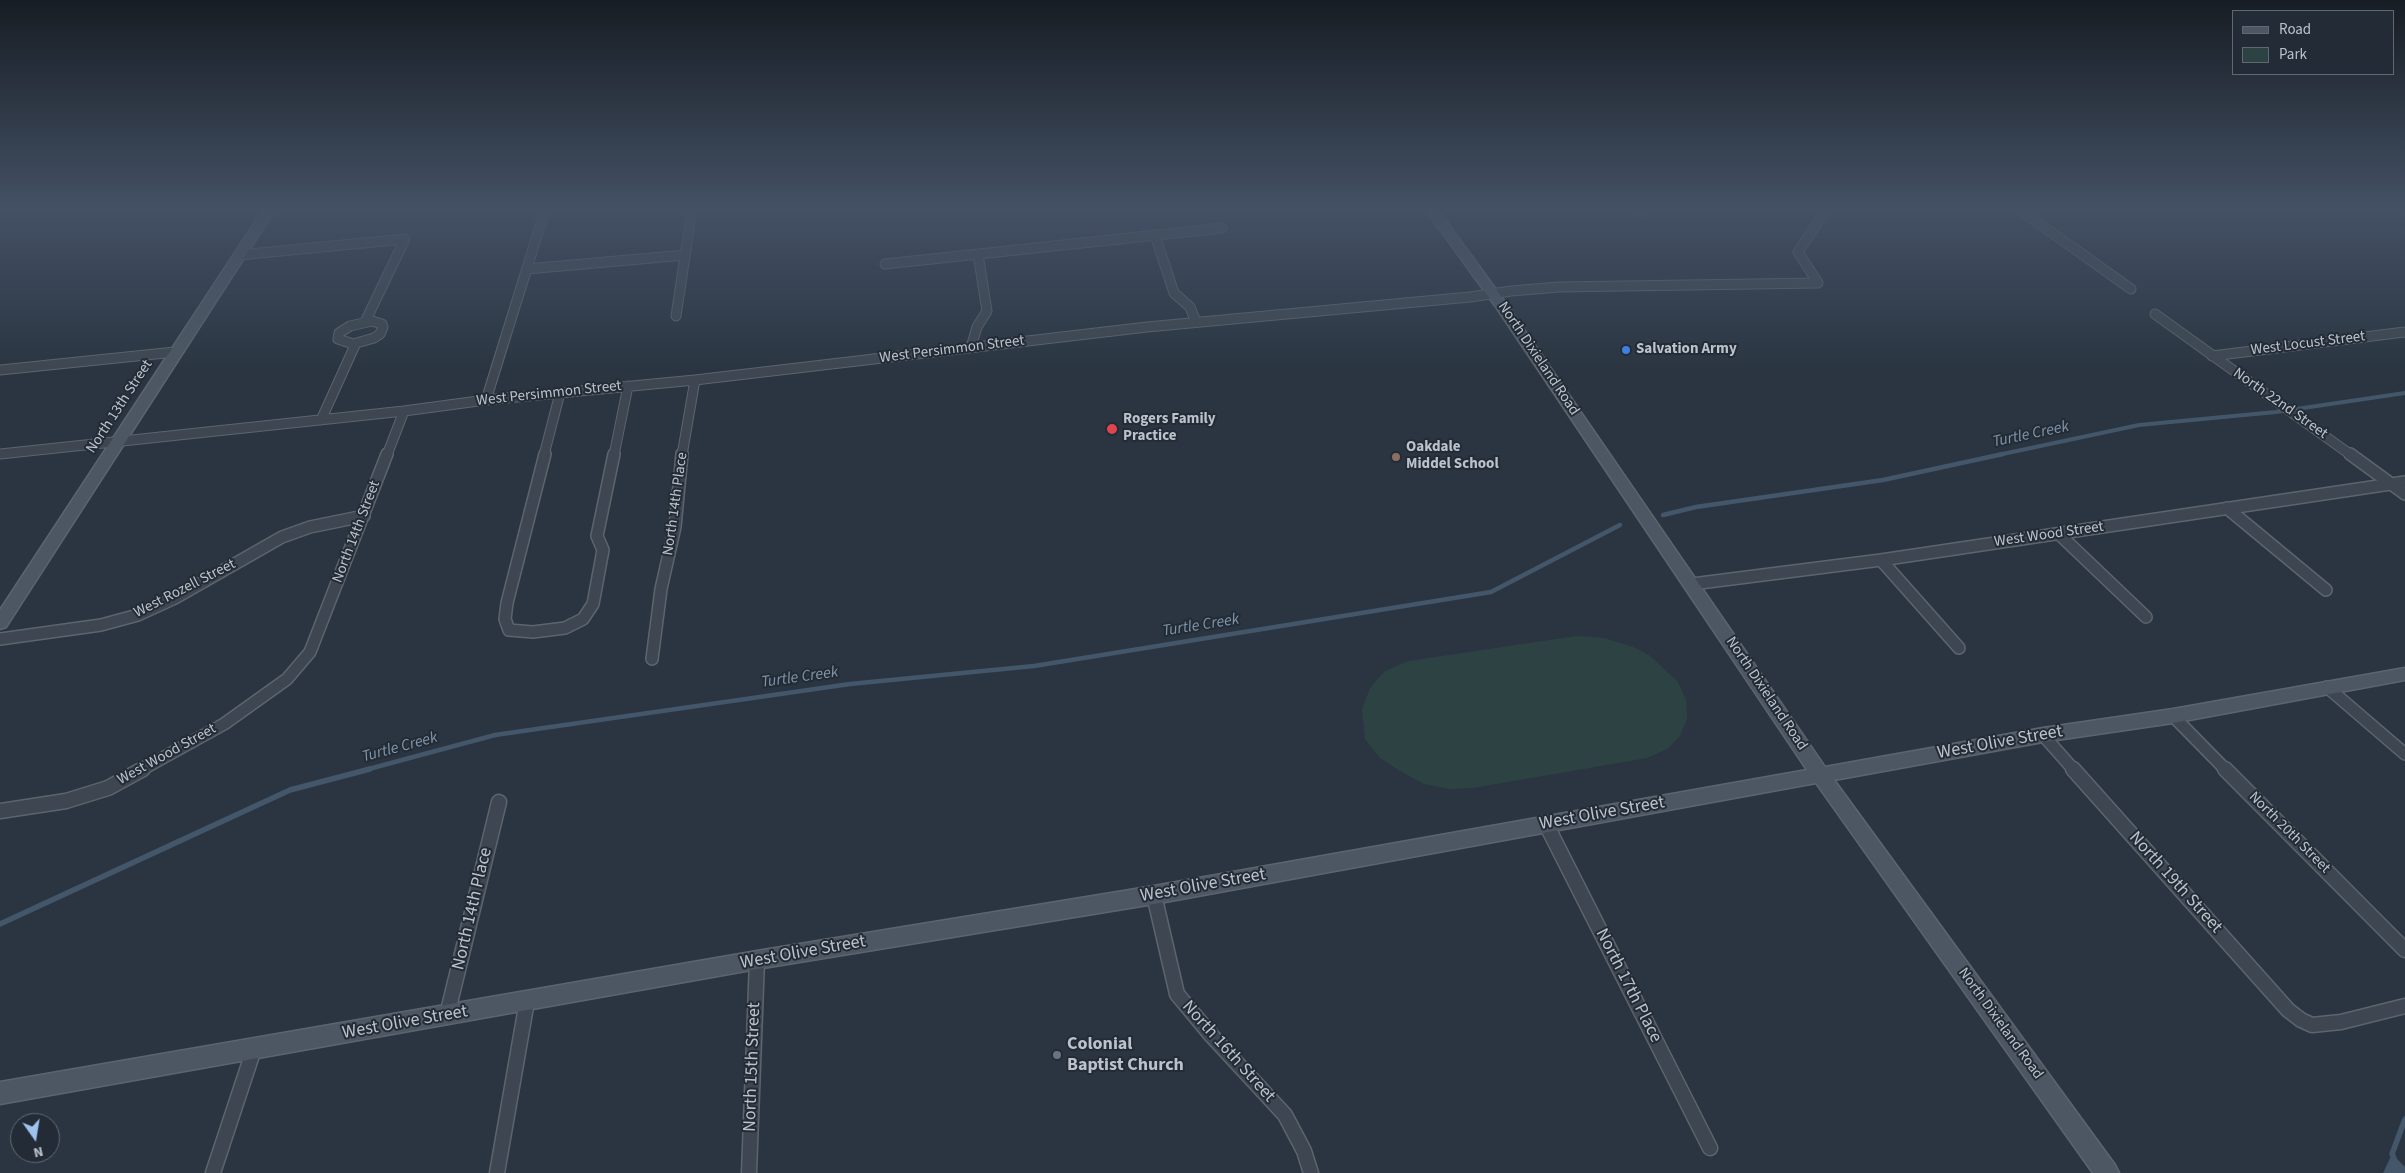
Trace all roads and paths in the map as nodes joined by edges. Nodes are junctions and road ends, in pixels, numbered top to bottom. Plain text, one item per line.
1 (233, 265) edge
2 (393, 265) edge
3 (529, 265) edge
4 (582, 265) edge
5 (684, 265) edge
6 (980, 265) edge
7 (1165, 265) edge
8 (1472, 265) edge
9 (1806, 265) edge
10 (2097, 265) edge
11 (527, 270) junction
12 (2131, 289) dead end
13 (1493, 294) junction
14 (2155, 314) dead end
15 (676, 316) dead end
16 (365, 322) junction
17 (1196, 322) junction
18 (2405, 332) edge
19 (356, 343) junction
20 (971, 347) junction
21 (175, 352) junction
22 (2212, 356) junction
23 (0, 370) edge
24 (695, 380) junction
25 (628, 386) junction
26 (560, 393) junction
27 (486, 400) junction
28 (404, 411) junction
29 (321, 420) junction
30 (116, 442) junction
31 (0, 454) edge
32 (2405, 482) edge
33 (2392, 485) junction
34 (2405, 494) edge
35 (2227, 508) junction
36 (364, 516) junction
37 (2059, 534) junction
38 (1882, 560) junction
39 (1692, 584) junction
40 (2326, 590) dead end
41 (2146, 617) dead end
42 (0, 623) edge
43 (0, 639) edge
44 (1959, 648) dead end
45 (310, 652) joint
46 (652, 659) dead end
47 (2405, 674) edge
48 (2327, 686) junction
49 (2173, 716) junction
50 (2043, 735) junction
51 (2405, 754) edge
52 (1820, 775) junction
53 (499, 802) dead end
54 (0, 812) edge
55 (1546, 824) junction
56 (1154, 895) junction
57 (2405, 950) edge
58 (757, 960) junction
59 (527, 1001) junction
60 (2405, 1006) edge
61 (447, 1015) junction
62 (254, 1048) junction
63 (0, 1093) edge
64 (1710, 1148) dead end
65 (213, 1173) edge
66 (497, 1173) edge
67 (749, 1173) edge
68 (1311, 1173) edge
69 (2107, 1173) edge

1 - 21 main road, North 13th Street
2 - 16 street
3 - 11 street
4 - 11 street
5 - 15 street
6 - 20 street
7 - 17 street
8 - 13 main road, North Dixieland Road
9 - 13 street, West Persimmon Street
10 - 12 street
11 - 27 street
13 - 17 street, West Persimmon Street
13 - 39 main road, North Dixieland Road
14 - 22 street, North 22nd Street
16 - 19 street
16 - 19 street
17 - 20 street, West Persimmon Street
18 - 22 street, West Locust Street
19 - 29 street
20 - 24 street, West Persimmon Street
21 - 23 street
21 - 30 main road, North 13th Street
22 - 33 street, North 22nd Street
24 - 25 street, West Persimmon Street
24 - 46 street, North 14th Place
25 - 26 street, West Persimmon Street
25 - 26 street
26 - 27 street, West Persimmon Street
27 - 28 street, West Persimmon Street
28 - 29 street, West Persimmon Street
28 - 36 street, North 14th Street
29 - 30 street, West Persimmon Street
30 - 31 street, West Persimmon Street
30 - 42 main road, North 13th Street
32 - 33 street, West Wood Street
33 - 34 street, North 22nd Street
33 - 35 street, West Wood Street
35 - 37 street, West Wood Street
35 - 40 street
36 - 43 street, West Rozell Street
36 - 45 street, North 14th Street
37 - 38 street, West Wood Street
37 - 41 street
38 - 39 street, West Wood Street
38 - 44 street
39 - 52 main road, North Dixieland Road
45 - 54 street, West Wood Street
47 - 48 main road, West Olive Street
48 - 49 main road, West Olive Street
48 - 51 street
49 - 50 main road, West Olive Street
49 - 57 street, North 20th Street
50 - 52 main road, West Olive Street
50 - 60 street, North 19th Street
52 - 55 main road, West Olive Street
52 - 69 main road, North Dixieland Road
53 - 61 street, North 14th Place
55 - 56 main road, West Olive Street
55 - 64 street, North 17th Place
56 - 58 main road, West Olive Street
56 - 68 street, North 16th Street
58 - 59 main road, West Olive Street
58 - 67 street, North 15th Street
59 - 61 main road, West Olive Street
59 - 66 street
61 - 62 main road, West Olive Street
62 - 63 main road, West Olive Street
62 - 65 street

